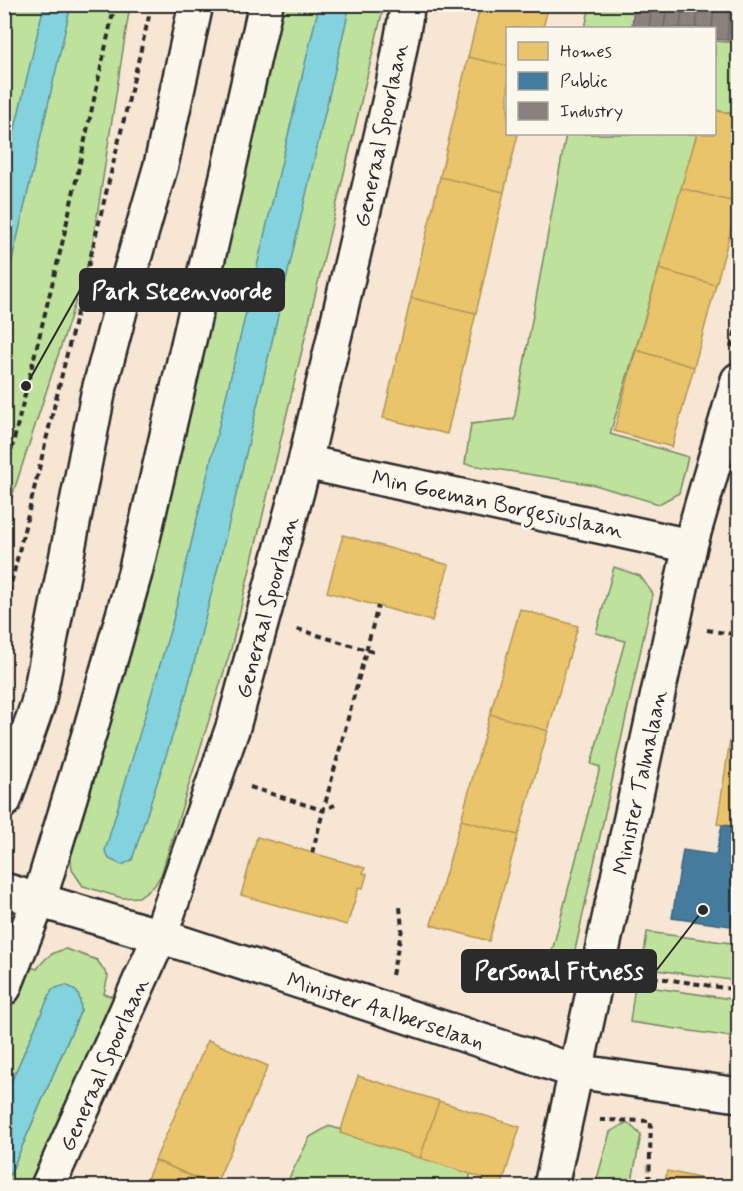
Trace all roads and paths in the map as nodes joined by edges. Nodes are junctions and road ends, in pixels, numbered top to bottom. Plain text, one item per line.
1 (9, 4) edge
2 (115, 4) edge
3 (152, 4) edge
4 (196, 4) edge
5 (266, 4) edge
6 (408, 4) edge
7 (4, 14) edge
8 (738, 322) edge
9 (733, 368) edge
10 (305, 462) junction
11 (4, 480) edge
12 (690, 546) junction
13 (378, 606) dead end
14 (4, 613) edge
15 (293, 628) dead end
16 (365, 650) junction
17 (376, 653) dead end
18 (248, 786) dead end
19 (4, 801) edge
20 (335, 805) dead end
21 (322, 810) junction
22 (312, 853) dead end
23 (4, 890) edge
24 (39, 900) junction
25 (400, 907) dead end
26 (160, 936) junction
27 (598, 969) junction
28 (391, 978) dead end
29 (4, 988) edge
30 (738, 990) edge
31 (575, 1071) junction
32 (738, 1095) edge
33 (600, 1120) dead end
34 (48, 1186) edge
35 (551, 1186) edge
36 (650, 1186) edge

1 - 7 path
2 - 11 path
3 - 14 path
4 - 19 street
5 - 24 street
6 - 10 street, Generaal Spoorlaan
8 - 9 path
9 - 12 street, Minister Talmalaan
10 - 12 street, Min Goeman Borgesiuslaan
10 - 26 street, Generaal Spoorlaan
12 - 27 street, Minister Talmalaan
13 - 16 path
15 - 16 path
16 - 17 path
16 - 21 path
18 - 21 path
20 - 21 path
21 - 22 path
23 - 24 street, Minister Aalberselaan
24 - 26 street, Minister Aalberselaan
24 - 29 street
25 - 28 path
26 - 31 street, Minister Aalberselaan
26 - 34 street, Generaal Spoorlaan
27 - 30 path
27 - 31 street, Minister Talmalaan
31 - 32 street, Minister Aalberselaan
31 - 35 street, Minister Talmalaan
33 - 36 path

